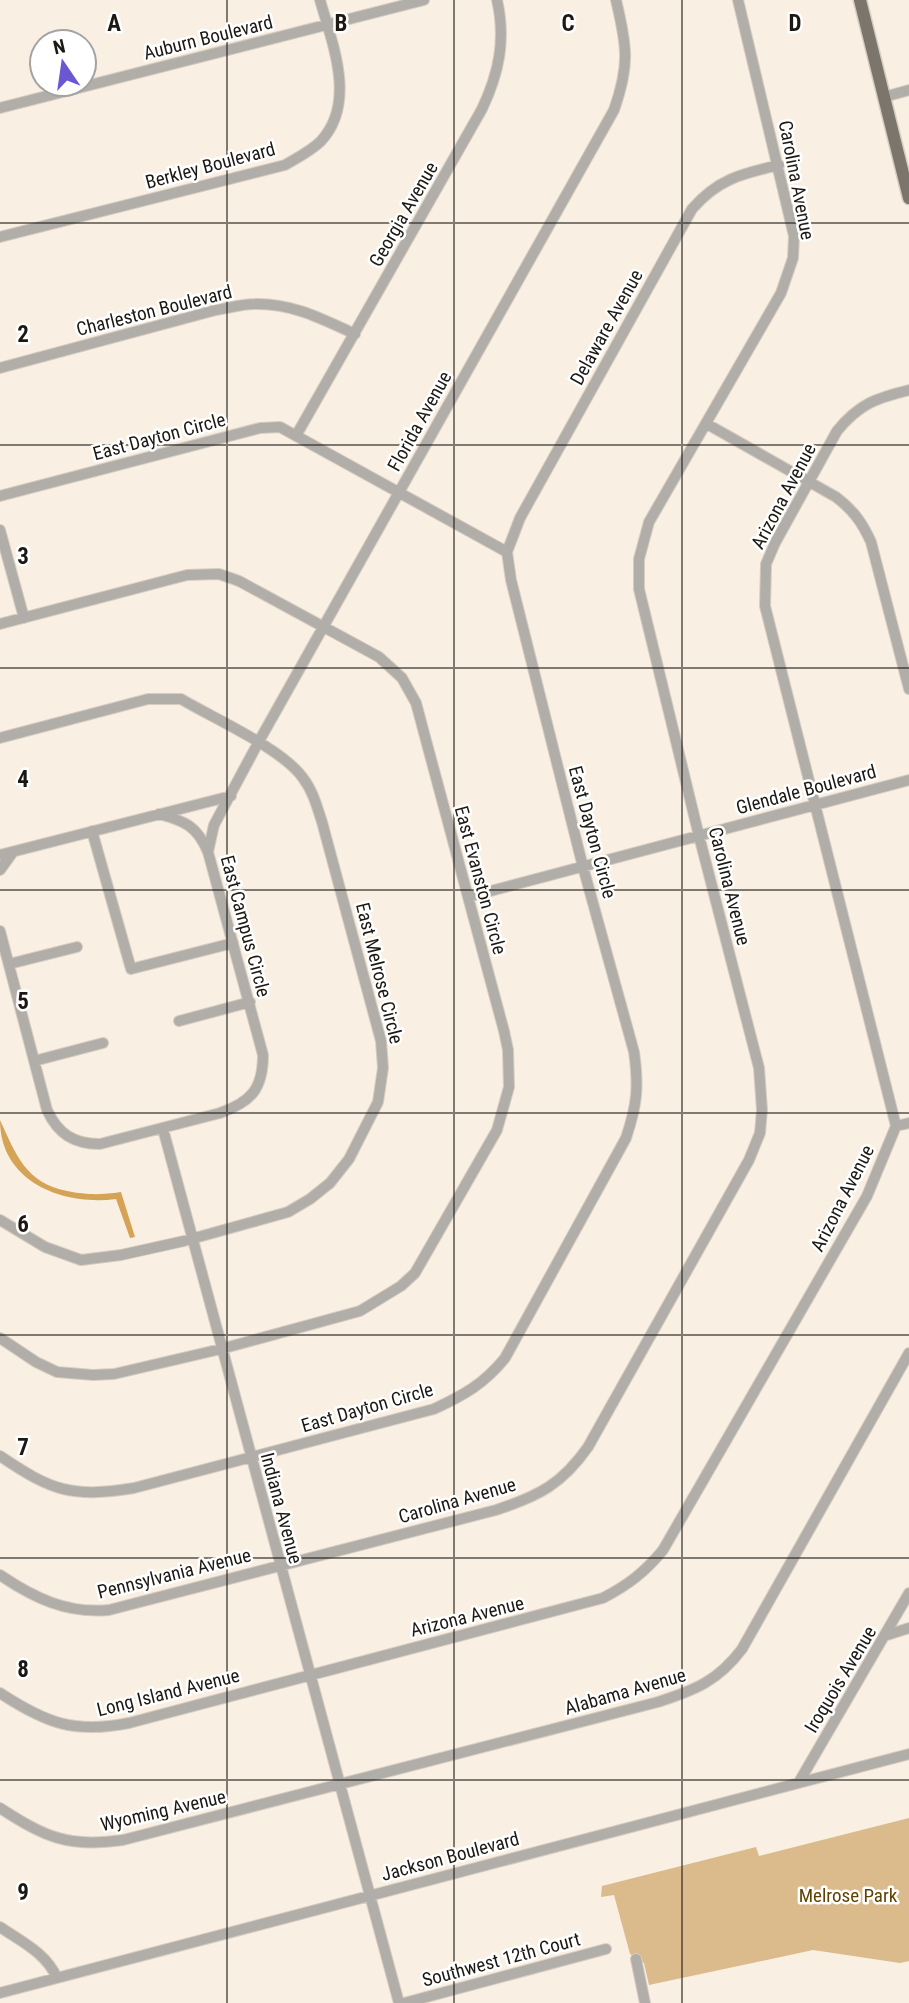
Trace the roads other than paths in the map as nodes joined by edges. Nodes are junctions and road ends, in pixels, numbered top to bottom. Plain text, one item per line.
1 (320, 0) edge
2 (424, 0) edge
3 (497, 0) edge
4 (616, 0) edge
5 (738, 0) edge
6 (860, 0) edge
7 (327, 25) junction
8 (909, 90) edge
9 (884, 97) junction
10 (0, 108) edge
11 (779, 165) junction
12 (908, 192) edge
13 (0, 237) edge
14 (355, 334) junction
15 (0, 368) edge
16 (909, 390) edge
17 (707, 424) junction
18 (296, 435) junction
19 (808, 482) junction
20 (399, 492) junction
21 (0, 496) edge
22 (0, 530) edge
23 (507, 552) junction
24 (23, 618) junction
25 (0, 624) edge
26 (323, 628) junction
27 (909, 689) edge
28 (0, 738) edge
29 (258, 743) junction
30 (909, 780) edge
31 (231, 796) junction
32 (813, 806) junction
33 (159, 814) junction
34 (92, 831) junction
35 (699, 836) junction
36 (14, 851) junction
37 (208, 852) junction
38 (0, 855) edge
39 (583, 867) junction
40 (0, 870) edge
41 (468, 897) junction
42 (0, 931) edge
43 (233, 943) junction
44 (77, 947) dead end
45 (9, 964) junction
46 (250, 1003) junction
47 (179, 1021) dead end
48 (103, 1042) dead end
49 (34, 1061) junction
50 (909, 1123) edge
51 (896, 1126) junction
52 (163, 1129) junction
53 (0, 1220) edge
54 (192, 1240) junction
55 (0, 1338) edge
56 (221, 1349) junction
57 (909, 1353) edge
58 (0, 1456) edge
59 (250, 1457) junction
60 (279, 1566) junction
61 (0, 1575) edge
62 (909, 1594) edge
63 (909, 1629) edge
64 (887, 1635) junction
65 (309, 1674) junction
66 (0, 1693) edge
67 (909, 1754) edge
68 (799, 1782) junction
69 (338, 1785) junction
70 (0, 1808) edge
71 (370, 1895) junction
72 (0, 1927) edge
73 (606, 1949) dead end
74 (636, 1959) dead end
75 (57, 1978) junction
76 (0, 1993) edge
77 (399, 2003) edge
78 (404, 2003) edge
79 (645, 2003) edge

1 - 7 street, Berkley Boulevard
2 - 7 street, Auburn Boulevard
3 - 14 street, Georgia Avenue
4 - 20 street, Florida Avenue
5 - 11 street, Carolina Avenue
6 - 9 main road
7 - 10 street, Auburn Boulevard
7 - 13 street, Berkley Boulevard
8 - 9 street
9 - 12 main road
11 - 17 street, Carolina Avenue
11 - 23 street, Delaware Avenue
14 - 15 street, Charleston Boulevard
14 - 18 street, Georgia Avenue
16 - 19 street, Arizona Avenue
17 - 19 street
17 - 35 street, Carolina Avenue
18 - 20 street, East Dayton Circle
18 - 21 street, East Dayton Circle
19 - 27 street
19 - 32 street, Arizona Avenue
20 - 23 street, East Dayton Circle
20 - 26 street, Florida Avenue
22 - 24 street
23 - 39 street, East Dayton Circle
24 - 25 street, East Evanston Circle
24 - 26 street, East Evanston Circle
26 - 29 street, Florida Avenue
26 - 41 street, East Evanston Circle
28 - 29 street, East Melrose Circle
29 - 31 street, Florida Avenue
29 - 54 street, East Melrose Circle
30 - 32 street, Glendale Boulevard
31 - 33 street
31 - 37 street, Florida Avenue
32 - 35 street, Glendale Boulevard
32 - 51 street, Arizona Avenue
33 - 34 street
33 - 37 street, East Campus Circle
34 - 36 street
34 - 43 street
35 - 39 street, Glendale Boulevard
35 - 60 street, Carolina Avenue
36 - 38 street
36 - 40 street
37 - 43 street, East Campus Circle
39 - 41 street, Glendale Boulevard
39 - 59 street, East Dayton Circle
41 - 56 street, East Evanston Circle
42 - 45 street
43 - 46 street, East Campus Circle
44 - 45 street
45 - 49 street
46 - 47 street
46 - 52 street, East Campus Circle
48 - 49 street
49 - 52 street
50 - 51 street
51 - 65 street, Arizona Avenue
52 - 54 street, Indiana Avenue
53 - 54 street, East Melrose Circle
54 - 56 street, Indiana Avenue
55 - 56 street, East Evanston Circle
56 - 59 street, Indiana Avenue
57 - 69 street, Alabama Avenue
58 - 59 street, East Dayton Circle
59 - 60 street, Indiana Avenue
60 - 61 street, Pennsylvania Avenue
60 - 65 street, Indiana Avenue
62 - 64 street, Iroquois Avenue
63 - 64 street
64 - 68 street, Iroquois Avenue
65 - 66 street, Long Island Avenue
65 - 69 street, Indiana Avenue
67 - 68 street, Jackson Boulevard
68 - 71 street, Jackson Boulevard
69 - 70 street, Wyoming Avenue
69 - 71 street, Indiana Avenue
71 - 75 street, Jackson Boulevard
71 - 77 street, Indiana Avenue
72 - 75 street
73 - 78 street, Southwest 12th Court
74 - 79 street
75 - 76 street, Jackson Boulevard

